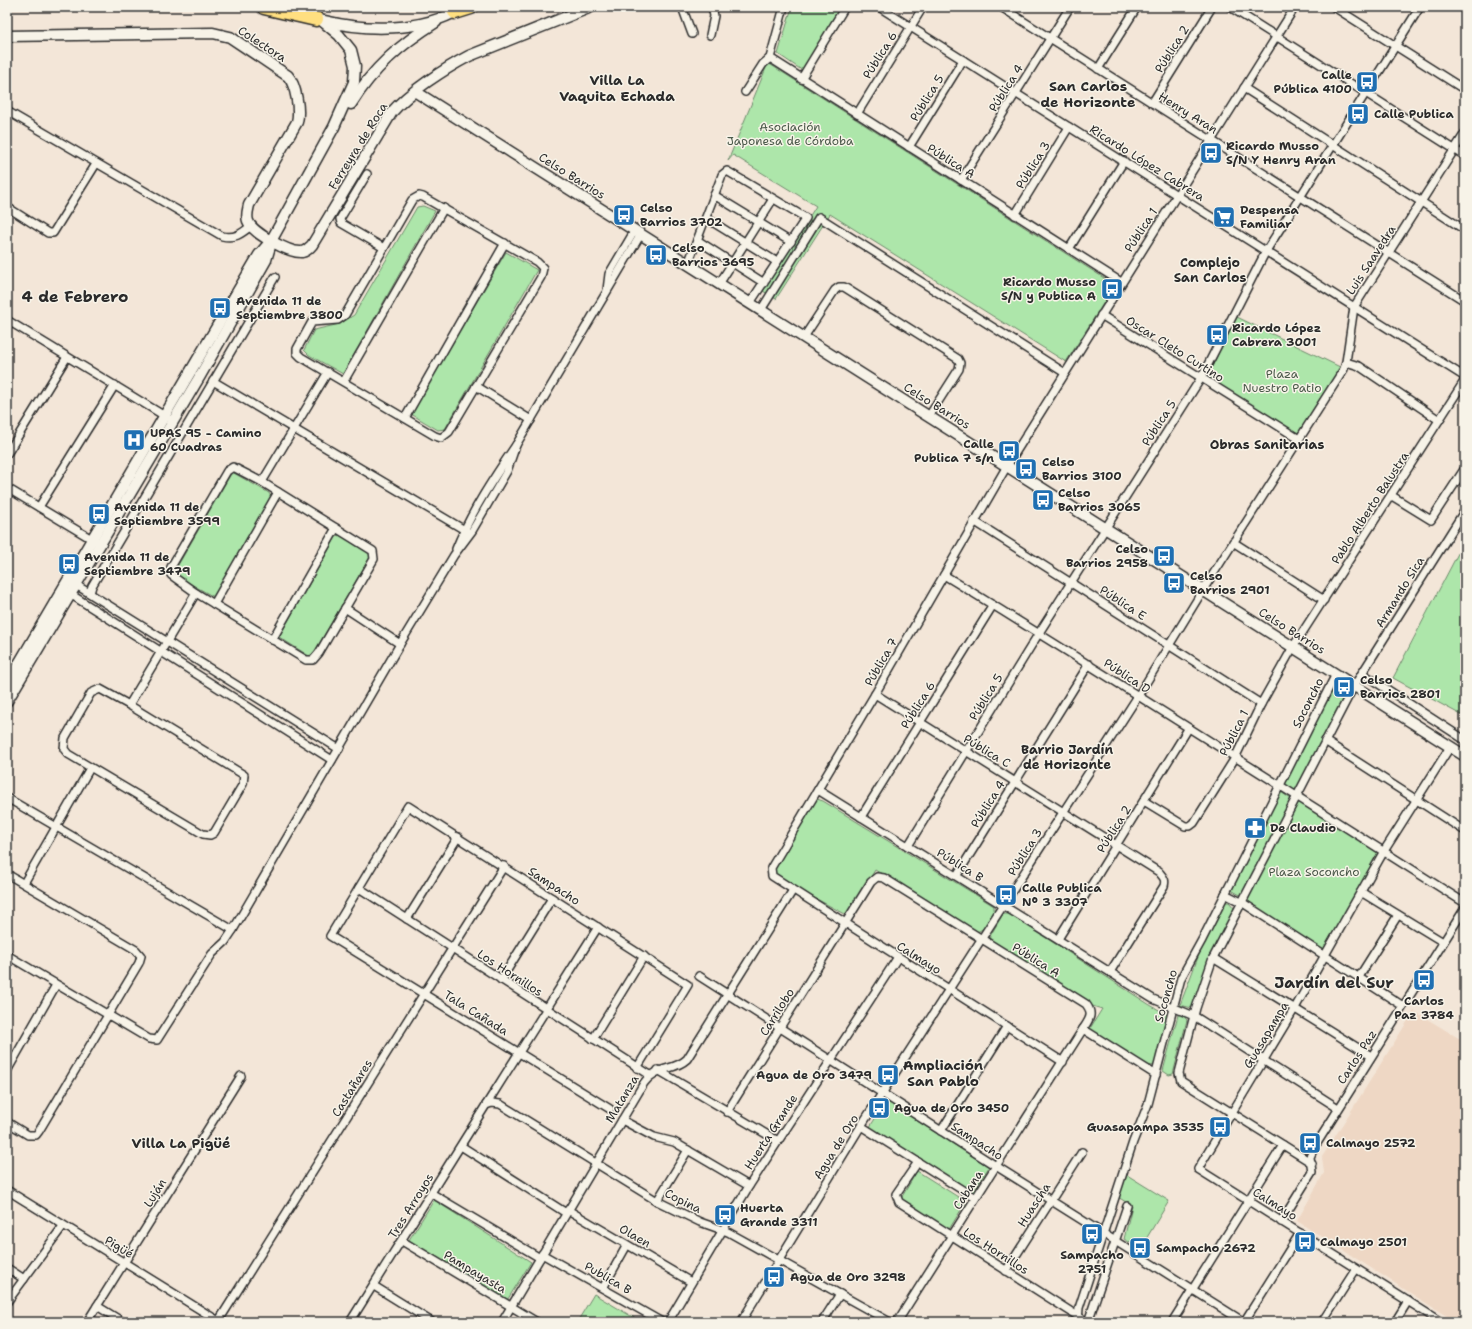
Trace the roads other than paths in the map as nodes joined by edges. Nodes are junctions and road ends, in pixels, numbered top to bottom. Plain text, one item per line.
1 (264, 7) edge
2 (296, 7) edge
3 (471, 7) edge
4 (591, 7) edge
5 (682, 7) edge
6 (712, 7) edge
7 (784, 7) edge
8 (845, 7) edge
9 (878, 7) edge
10 (923, 7) edge
11 (1070, 7) edge
12 (1138, 7) edge
13 (1212, 7) edge
14 (1230, 7) edge
15 (1295, 7) edge
16 (1334, 7) edge
17 (1420, 7) edge
18 (1004, 8) edge
19 (455, 12) edge
20 (318, 19) junction
21 (910, 27) junction
22 (692, 34) dead end
23 (710, 35) dead end
24 (7, 36) edge
25 (1276, 36) junction
26 (1050, 38) junction
27 (1395, 45) junction
28 (770, 58) junction
29 (963, 60) junction
30 (1098, 69) junction
31 (802, 79) junction
32 (1244, 88) junction
33 (1465, 90) edge
34 (416, 92) junction
35 (745, 92) dead end
36 (1016, 93) junction
37 (1365, 93) junction
38 (1152, 103) junction
39 (7, 111) edge
40 (857, 114) junction
41 (334, 127) junction
42 (1069, 127) junction
43 (1465, 133) edge
44 (1211, 140) junction
45 (1332, 145) junction
46 (909, 147) junction
47 (1455, 149) junction
48 (1465, 156) edge
49 (1124, 161) junction
50 (96, 164) junction
51 (367, 174) dead end
52 (960, 180) junction
53 (714, 195) junction
54 (1177, 195) junction
55 (1300, 197) junction
56 (773, 199) junction
57 (1421, 202) junction
58 (7, 207) edge
59 (444, 208) junction
60 (1015, 215) junction
61 (706, 218) junction
62 (759, 222) junction
63 (251, 226) junction
64 (1465, 230) edge
65 (638, 232) junction
66 (697, 240) junction
67 (271, 241) junction
68 (791, 242) junction
69 (504, 243) junction
70 (746, 243) junction
71 (384, 248) junction
72 (1069, 249) junction
73 (1266, 251) junction
74 (1388, 253) junction
75 (777, 262) junction
76 (733, 263) junction
77 (688, 264) junction
78 (275, 277) dead end
79 (1121, 282) junction
80 (764, 283) junction
81 (719, 284) junction
82 (1465, 301) edge
83 (750, 303) junction
84 (1354, 306) junction
85 (761, 310) junction
86 (1101, 315) junction
87 (7, 320) edge
88 (804, 338) junction
89 (67, 357) junction
90 (1346, 362) junction
91 (328, 372) junction
92 (1065, 372) junction
93 (1465, 377) edge
94 (1201, 378) junction
95 (1465, 380) edge
96 (213, 381) junction
97 (344, 381) junction
98 (115, 385) junction
99 (476, 386) junction
100 (929, 416) junction
101 (169, 418) junction
102 (404, 418) junction
103 (531, 420) junction
104 (1439, 420) junction
105 (294, 428) junction
106 (1299, 439) junction
107 (7, 454) edge
108 (1007, 466) junction
109 (1465, 468) edge
110 (262, 482) junction
111 (7, 488) edge
112 (278, 492) junction
113 (1392, 496) junction
114 (39, 507) junction
115 (1465, 510) edge
116 (974, 521) junction
117 (336, 528) junction
118 (1105, 528) junction
119 (467, 532) junction
120 (96, 541) junction
121 (1233, 542) junction
122 (944, 575) junction
123 (72, 582) junction
124 (1071, 583) junction
125 (1203, 590) junction
126 (66, 592) junction
127 (90, 593) junction
128 (196, 593) junction
129 (1324, 600) junction
130 (214, 604) junction
131 (993, 606) junction
132 (345, 608) junction
133 (1039, 633) junction
134 (272, 640) junction
135 (167, 642) junction
136 (400, 644) junction
137 (1168, 646) junction
138 (1293, 647) junction
139 (161, 651) junction
140 (1089, 664) junction
141 (1362, 673) junction
142 (1336, 674) junction
143 (7, 684) edge
144 (1354, 686) junction
145 (875, 694) junction
146 (1138, 696) junction
147 (7, 701) edge
148 (1261, 704) junction
149 (129, 705) junction
150 (920, 723) junction
151 (1188, 729) junction
152 (1465, 740) edge
153 (1325, 741) junction
154 (1450, 746) junction
155 (339, 749) junction
156 (966, 751) junction
157 (1465, 756) edge
158 (1234, 758) junction
159 (332, 760) junction
160 (90, 768) junction
161 (1016, 781) junction
162 (1279, 786) junction
163 (818, 790) junction
164 (1297, 797) junction
165 (7, 798) edge
166 (1416, 799) junction
167 (1144, 801) junction
168 (1064, 811) junction
169 (861, 817) junction
170 (57, 826) junction
171 (1465, 831) edge
172 (458, 837) junction
173 (1117, 845) junction
174 (908, 846) junction
175 (1384, 851) junction
176 (504, 866) junction
177 (771, 868) joint
178 (7, 874) edge
179 (957, 875) junction
180 (24, 883) junction
181 (358, 888) junction
182 (793, 890) junction
183 (1361, 892) junction
184 (1225, 894) junction
185 (552, 898) junction
186 (1465, 902) edge
187 (1243, 903) junction
188 (1004, 905) junction
189 (1465, 908) edge
190 (1398, 914) junction
191 (407, 919) junction
192 (845, 924) junction
193 (598, 927) junction
194 (233, 930) junction
195 (1058, 939) junction
196 (982, 940) junction
197 (1443, 942) junction
198 (452, 949) junction
199 (7, 955) edge
200 (644, 956) junction
201 (1325, 956) junction
202 (898, 957) junction
203 (1213, 958) junction
204 (1110, 972) junction
205 (699, 976) dead end
206 (1359, 977) junction
207 (501, 980) junction
208 (56, 985) junction
209 (950, 990) junction
210 (424, 994) junction
211 (728, 995) junction
212 (1403, 1006) junction
213 (1295, 1008) junction
214 (547, 1009) junction
215 (1174, 1009) junction
216 (108, 1016) junction
217 (1194, 1016) junction
218 (1007, 1026) junction
219 (780, 1028) junction
220 (1083, 1029) junction
221 (593, 1039) junction
222 (519, 1053) junction
223 (1371, 1056) junction
224 (831, 1060) junction
225 (1264, 1061) junction
226 (1063, 1062) junction
227 (638, 1068) junction
228 (658, 1070) junction
229 (7, 1072) edge
230 (650, 1075) junction
231 (1156, 1075) junction
232 (241, 1076) dead end
233 (882, 1093) junction
234 (489, 1104) junction
235 (1338, 1108) junction
236 (610, 1109) dead end
237 (727, 1112) junction
238 (1233, 1113) junction
239 (622, 1120) junction
240 (7, 1122) edge
241 (861, 1126) junction
242 (941, 1131) junction
243 (778, 1141) junction
244 (1283, 1145) junction
245 (461, 1146) junction
246 (688, 1150) junction
247 (1082, 1152) dead end
248 (918, 1162) junction
249 (1312, 1163) junction
250 (596, 1164) junction
251 (996, 1166) junction
252 (1198, 1169) joint
253 (749, 1186) junction
254 (7, 1190) edge
255 (431, 1192) junction
256 (975, 1198) junction
257 (1050, 1200) junction
258 (1248, 1200) junction
259 (657, 1201) junction
260 (1128, 1206) dead end
261 (567, 1211) junction
262 (1281, 1222) junction
263 (63, 1226) junction
264 (723, 1230) junction
265 (1300, 1233) junction
266 (1104, 1234) junction
267 (952, 1236) junction
268 (402, 1241) junction
269 (1116, 1242) junction
270 (628, 1245) junction
271 (541, 1256) junction
272 (779, 1260) junction
273 (124, 1263) junction
274 (7, 1268) edge
275 (1356, 1268) junction
276 (1006, 1271) junction
277 (24, 1279) junction
278 (691, 1282) junction
279 (374, 1286) junction
280 (603, 1288) junction
281 (1192, 1289) junction
282 (840, 1294) junction
283 (1408, 1301) junction
284 (7, 1302) edge
285 (97, 1306) junction
286 (511, 1306) junction
287 (1078, 1319) edge
288 (87, 1322) edge
289 (123, 1322) edge
290 (219, 1322) edge
291 (350, 1322) edge
292 (432, 1322) edge
293 (502, 1322) edge
294 (537, 1322) edge
295 (662, 1322) edge
296 (668, 1322) edge
297 (741, 1322) edge
298 (822, 1322) edge
299 (890, 1322) edge
300 (897, 1322) edge
301 (1087, 1322) edge
302 (1172, 1322) edge
303 (1244, 1322) edge
304 (1322, 1322) edge
305 (1395, 1322) edge
306 (1441, 1322) edge

1 - 20 highway
2 - 20 main road
3 - 19 highway
4 - 34 main road, Ferreyra de Roca
5 - 22 street
6 - 23 street
7 - 28 street
8 - 31 street
9 - 21 street, Ricardo López Cabrera
10 - 21 street, Pública 6
11 - 26 street, Pública 4
12 - 30 street
13 - 38 street, Pública 2
14 - 25 street
15 - 25 street, Pública 1
16 - 27 street
17 - 27 street, Pública 5
18 - 26 street, Henry Aran
19 - 20 main road
19 - 41 main road
20 - 41 main road
21 - 29 street, Ricardo López Cabrera
21 - 40 street, Pública 6
24 - 63 main road, Colectora
25 - 32 street, Pública 1
25 - 37 street
26 - 30 street, Henry Aran
26 - 36 street, Pública 4
27 - 33 street
27 - 37 street, Pública 5
28 - 31 street, Pública A
28 - 35 street
29 - 36 street, Ricardo López Cabrera
29 - 46 street, Pública 5
30 - 38 street, Henry Aran
31 - 40 street, Pública A
32 - 44 street, Pública 1
32 - 45 street
34 - 65 main road, Celso Barrios
34 - 67 main road, Ferreyra de Roca
36 - 42 street, Ricardo López Cabrera
36 - 52 street, Pública 4
37 - 45 street, Pública 5
37 - 47 street
38 - 44 street, Henry Aran
39 - 50 street
40 - 46 street, Pública A
41 - 67 main road
42 - 49 street, Ricardo López Cabrera
42 - 60 street, Pública 3
43 - 47 street, Luis Saavedra
44 - 54 street, Pública 1
44 - 55 street, Henry Aran
45 - 55 street, Pública 5
45 - 57 street
46 - 52 street, Pública A
47 - 48 street
47 - 57 street, Luis Saavedra
49 - 54 street, Ricardo López Cabrera
49 - 72 street
50 - 58 street
50 - 63 street
51 - 71 street
52 - 60 street, Pública A
53 - 56 street
53 - 61 street
53 - 62 street
54 - 73 street, Ricardo López Cabrera
54 - 79 street, Pública 1
55 - 73 street, Pública 5
55 - 74 street, Henry Aran
56 - 62 street
56 - 68 street
57 - 64 street
57 - 74 street, Luis Saavedra
59 - 69 street
59 - 71 street
59 - 97 street
60 - 72 street, Pública A
61 - 66 street
61 - 70 street
62 - 68 street
62 - 70 street
63 - 67 main road
65 - 77 main road, Celso Barrios
65 - 103 street
66 - 76 street
66 - 77 street
67 - 101 main road
68 - 75 street
69 - 99 street
69 - 102 street
70 - 75 street
70 - 76 street
71 - 91 street
72 - 79 street, Pública A
73 - 84 street, Ricardo López Cabrera
73 - 94 street, Pública 5
74 - 82 street, Henry Aran
74 - 84 street, Luis Saavedra
75 - 80 street
76 - 80 street
76 - 81 street
77 - 81 main road, Celso Barrios
78 - 96 street
79 - 86 street, Pública 1
80 - 83 street
81 - 83 main road, Celso Barrios
83 - 85 main road, Celso Barrios
84 - 90 street, Luis Saavedra
84 - 93 street, Ricardo López Cabrera
85 - 88 main road, Celso Barrios
85 - 92 street
86 - 92 street, Pública 1
86 - 94 street, Oscar Cleto Curtino
87 - 89 street
88 - 100 main road, Celso Barrios
88 - 100 street
89 - 98 street
89 - 107 street
90 - 104 street
90 - 106 street, Luis Saavedra
91 - 97 street
91 - 105 street
92 - 108 street, Pública 1
94 - 106 street, Oscar Cleto Curtino
94 - 118 street, Pública 5
95 - 104 street, Pablo Alberto Balustra
96 - 105 street
96 - 127 street
97 - 102 street
98 - 101 street
98 - 114 street
99 - 102 street
99 - 103 street
100 - 108 main road, Celso Barrios
101 - 120 main road
103 - 119 street
104 - 113 street, Pablo Alberto Balustra
105 - 110 street
105 - 119 street
106 - 121 street, Luis Saavedra
108 - 116 street, Pública 7
108 - 118 main road, Celso Barrios
109 - 113 street
110 - 112 street
110 - 128 street
111 - 114 street
112 - 117 street
112 - 130 street
113 - 129 street, Pablo Alberto Balustra
114 - 120 street
115 - 141 street, Armando Sica
116 - 122 street, Pública 7
116 - 124 street, Pública E
117 - 132 street
117 - 134 street
118 - 124 street, Pública 5
118 - 125 main road, Celso Barrios
119 - 136 street
120 - 123 main road
121 - 125 street, Luis Saavedra
121 - 129 street
122 - 131 street, Pública D
122 - 145 street, Pública 7
123 - 126 main road
123 - 127 street
124 - 133 street, Pública 5
124 - 137 street, Pública E
125 - 137 street
125 - 138 main road, Celso Barrios
126 - 139 street
126 - 143 main road
126 - 147 main road
127 - 135 street
128 - 130 street
128 - 135 street
129 - 138 street, Pablo Alberto Balustra
130 - 134 street
131 - 133 street, Pública D
131 - 150 street, Pública 6
132 - 134 street
132 - 136 street
133 - 140 street, Pública D
133 - 156 street, Pública 5
135 - 139 street
135 - 155 street
136 - 155 street
137 - 146 street
137 - 148 street, Pública E
138 - 142 main road, Celso Barrios
138 - 148 street, Pública 1
139 - 149 street
139 - 159 street
140 - 146 street, Pública D
140 - 161 street, Pública 4
141 - 144 street, Armando Sica
141 - 152 street
142 - 144 main road, Celso Barrios
142 - 162 street, Soconcho
144 - 153 street
144 - 154 main road, Celso Barrios
145 - 150 street, Pública C
145 - 163 street, Pública 7
146 - 151 street, Pública D
146 - 168 street
148 - 158 street, Pública 1
149 - 160 street
149 - 160 street
150 - 156 street, Pública C
150 - 169 street, Pública 6
151 - 158 street, Pública D
151 - 167 street, Pública 2
153 - 164 street
153 - 166 street
154 - 157 main road, Celso Barrios
154 - 166 street, Guasapampa
155 - 159 street
156 - 161 street, Pública C
156 - 174 street, Pública 5
158 - 162 street, Pública D
158 - 167 street, Pública 1
159 - 194 street
160 - 170 street
161 - 168 street, Pública C
161 - 179 street, Pública 4
162 - 164 street, Pública D
162 - 184 street, Soconcho
163 - 169 street, Pública B
163 - 177 street, Pública 7
164 - 175 street, Pública D
164 - 187 street
165 - 170 street
166 - 171 street
166 - 175 street, Guasapampa
167 - 173 street, Pública 2
168 - 173 street, Pública C
168 - 188 street, Pública 3
169 - 174 street, Pública B
170 - 180 street
170 - 194 street
172 - 176 street, Sampacho
172 - 181 street, Sampacho
172 - 191 street
173 - 195 street, Pública 2
173 - 204 street, Pública C
174 - 179 street, Pública B
175 - 183 street, Guasapampa
175 - 186 street, Pública D
176 - 185 street, Sampacho
176 - 198 street, Castañares
177 - 182 street, Calmayo
178 - 180 street
179 - 188 street, Pública B
180 - 216 street
181 - 191 street, Los Hornillos
181 - 210 street, Tala Cañada
182 - 192 street, Calmayo
182 - 211 street, Matanza
183 - 190 street
183 - 201 street, Guasapampa
184 - 187 street
184 - 215 street, Soconcho
185 - 193 street, Sampacho
185 - 207 street
187 - 201 street
187 - 203 street
188 - 195 street, Pública B
188 - 196 street, Agua de Oro
189 - 197 street, Carlos Paz
190 - 197 street
190 - 206 street
191 - 198 street, Los Hornillos
192 - 196 street, Pública A
192 - 202 street, Calmayo
192 - 219 street, Carrilobo
193 - 200 street, Sampacho
193 - 214 street, Tres Arroyos
194 - 216 street
195 - 204 street, Pública B
196 - 209 street, Agua de Oro
196 - 220 street, Pública A
197 - 212 street, Carlos Paz
198 - 207 street, Los Hornillos
198 - 210 street, Castañares
199 - 208 street
200 - 221 street
200 - 227 street, Sampacho
201 - 206 street
201 - 213 street, Guasapampa
202 - 209 street, Calmayo
202 - 224 street, Huerta Grande
203 - 213 street
203 - 217 street
204 - 215 street, Pública B
205 - 211 street, Sampacho
206 - 212 street
207 - 214 street, Los Hornillos
208 - 216 street
208 - 229 street
209 - 218 street, Calmayo
209 - 233 street, Agua de Oro
210 - 222 street, Tala Cañada
210 - 290 street, Castañares
211 - 219 street, Sampacho
211 - 228 street, Matanza
212 - 223 street, Carlos Paz
213 - 223 street
213 - 225 street, Guasapampa
214 - 221 street, Los Hornillos
214 - 222 street, Tres Arroyos
215 - 217 street, Pública B
215 - 231 street, Soconcho
216 - 240 street
217 - 225 street, Pública B
217 - 238 street
218 - 226 street, Calmayo
218 - 242 street
219 - 224 street, Sampacho
219 - 237 street, Carrilobo
220 - 226 street, Cabana
220 - 231 street
221 - 227 street, Los Hornillos
222 - 234 street, Tres Arroyos
222 - 236 street, Tala Cañada
223 - 235 street, Carlos Paz
224 - 233 street, Sampacho
224 - 243 street, Huerta Grande
225 - 235 street, Pública B
225 - 238 street, Guasapampa
226 - 251 street, Cabana
227 - 230 street, Los Hornillos
228 - 230 street, Matanza
228 - 237 street
230 - 239 street, Matanza
231 - 266 street, Soconcho
232 - 273 street, Luján
233 - 241 street, Agua de Oro
233 - 242 street, Sampacho
234 - 245 street, Tres Arroyos
234 - 250 street, Copina
235 - 249 street, Carlos Paz
237 - 243 street
238 - 244 street
238 - 252 street, Guasapampa
239 - 246 street
239 - 250 street, Matanza
241 - 248 street
241 - 272 street, Agua de Oro
242 - 251 street, Sampacho
243 - 253 street, Huerta Grande
244 - 249 street
244 - 258 street
245 - 255 street, Tres Arroyos
245 - 261 street, Olaen
246 - 253 street
246 - 259 street
247 - 257 street, Huascha
248 - 256 street
248 - 267 street, Los Hornillos
249 - 262 street, Carlos Paz
250 - 259 street, Copina
250 - 261 street, Matanza
251 - 256 street, Cabana
251 - 257 street, Sampacho
252 - 258 street, Calmayo
253 - 264 street, Huerta Grande
254 - 263 street, Pigüé
255 - 268 street, Tres Arroyos
255 - 271 street, Publica B
256 - 267 street, Cabana
257 - 266 street, Sampacho
257 - 276 street, Huascha
258 - 262 street, Calmayo
258 - 281 street
259 - 264 street, Copina
260 - 269 street
261 - 270 street, Olaen
261 - 271 street, Matanza
262 - 265 street, Calmayo
263 - 273 street, Pigüé
263 - 277 street
264 - 272 street, Copina
264 - 278 street, Huerta Grande
265 - 275 street, Calmayo
265 - 303 street
266 - 269 street, Sampacho
266 - 287 street, Soconcho
267 - 276 street, Los Hornillos
267 - 300 street, Cabana
268 - 279 street, Tres Arroyos
268 - 286 street, Pampayasta
269 - 281 street, Sampacho
269 - 301 street
270 - 278 street, Olaen
270 - 280 street
271 - 280 street, Publica B
271 - 286 street, Matanza
272 - 282 street, Copina
272 - 297 street, Agua de Oro
273 - 285 street, Luján
273 - 290 street, Pigüé
274 - 277 street
275 - 283 street, Calmayo
275 - 304 street
276 - 287 street, Los Hornillos
277 - 284 street
278 - 296 street, Huerta Grande
279 - 291 street, Tres Arroyos
279 - 292 street
280 - 295 street, Publica B
281 - 302 street
281 - 303 street, Sampacho
282 - 298 street
282 - 299 street, Copina
283 - 305 street
283 - 306 street, Calmayo
285 - 288 street, Luján
285 - 289 street
286 - 293 street, Matanza
286 - 294 street, Pampayasta
287 - 301 street, Los Hornillos

